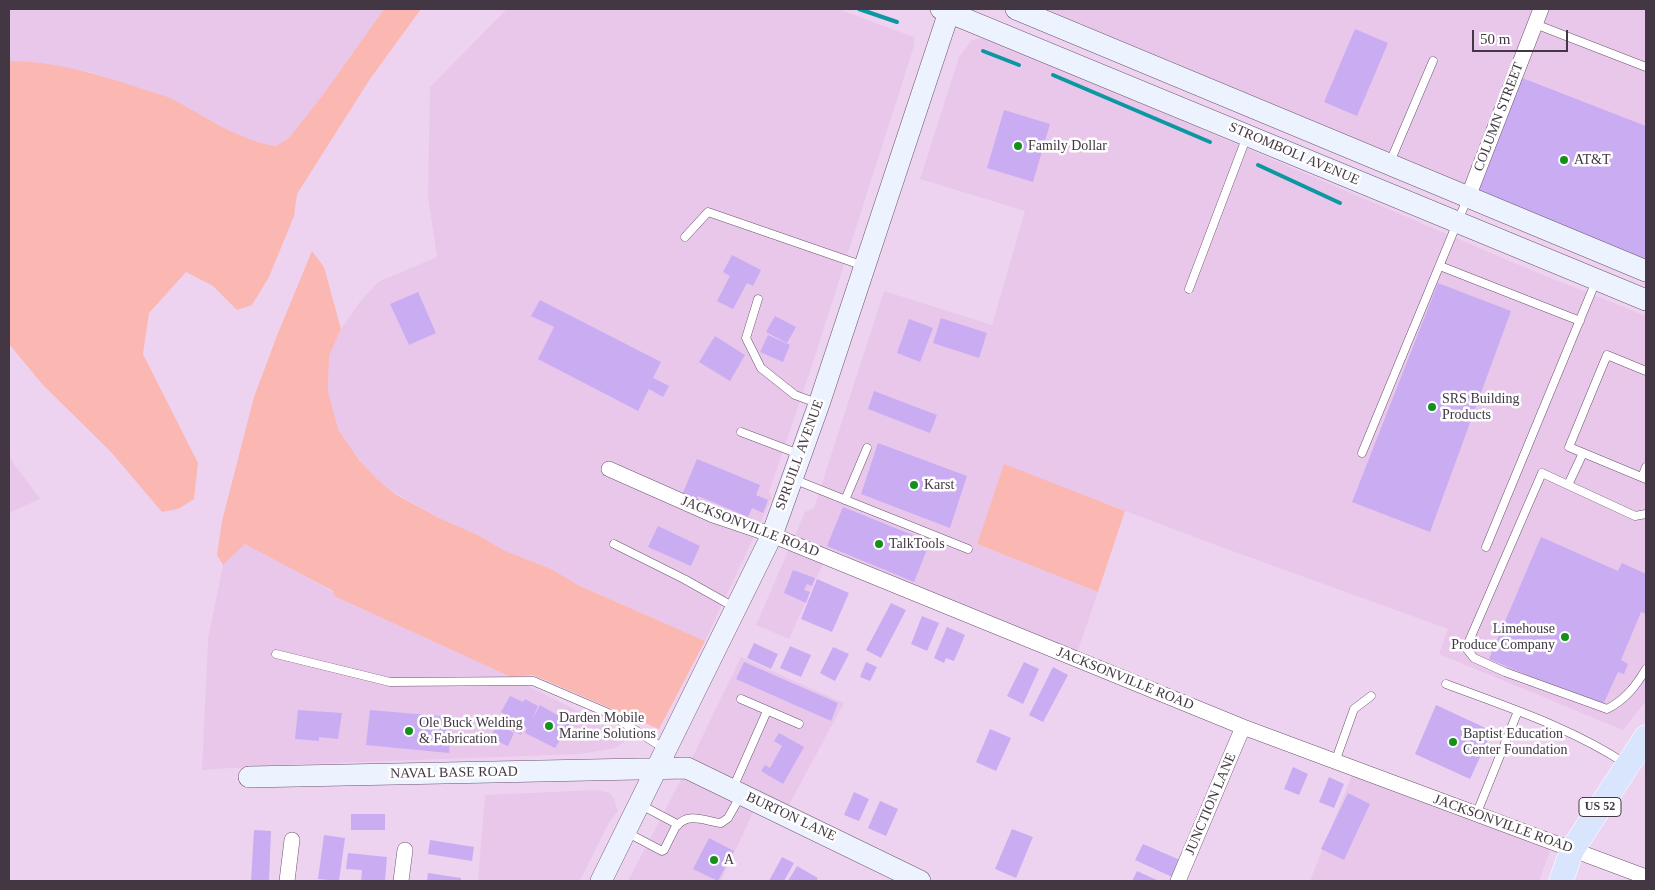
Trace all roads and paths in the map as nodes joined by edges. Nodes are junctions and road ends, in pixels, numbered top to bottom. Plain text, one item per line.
1 (1016, 9) edge
2 (1542, 9) edge
3 (946, 10) edge
4 (1535, 24) junction
5 (1432, 61) dead end
6 (1646, 67) edge
7 (1247, 134) junction
8 (1389, 164) junction
9 (1468, 197) junction
10 (1458, 222) junction
11 (684, 236) dead end
12 (864, 266) junction
13 (1440, 266) junction
14 (1646, 272) edge
15 (1597, 279) junction
16 (1189, 289) dead end
17 (758, 300) dead end
18 (1646, 300) edge
19 (1580, 321) junction
20 (1646, 371) edge
21 (819, 404) junction
22 (741, 432) dead end
23 (867, 448) dead end
24 (1362, 453) dead end
25 (1582, 453) junction
26 (801, 455) junction
27 (1646, 467) edge
28 (609, 469) dead end
29 (1644, 478) edge
30 (793, 479) junction
31 (1568, 485) junction
32 (846, 500) junction
33 (1646, 514) edge
34 (772, 535) junction
35 (614, 544) dead end
36 (1486, 547) dead end
37 (968, 549) dead end
38 (736, 608) junction
39 (276, 654) dead end
40 (1646, 669) edge
41 (1446, 684) dead end
42 (1371, 696) dead end
43 (741, 699) dead end
44 (767, 711) junction
45 (1518, 711) junction
46 (799, 724) dead end
47 (1243, 727) junction
48 (1646, 737) edge
49 (663, 759) junction
50 (1335, 762) junction
51 (1628, 765) junction
52 (249, 777) dead end
53 (737, 792) junction
54 (640, 805) junction
55 (1476, 814) junction
56 (677, 826) junction
57 (626, 832) junction
58 (292, 840) dead end
59 (405, 850) dead end
60 (1572, 850) junction
61 (1646, 877) edge
62 (287, 881) edge
63 (401, 881) edge
64 (601, 881) edge
65 (920, 881) edge
66 (1178, 881) edge
67 (1561, 881) edge

1 - 8 street, STROMBOLI AVENUE
2 - 4 street, COLUMN STREET
3 - 7 street, STROMBOLI AVENUE
3 - 12 street, SPRUILL AVENUE
4 - 6 lane
4 - 9 street, COLUMN STREET
5 - 8 lane
7 - 10 street, STROMBOLI AVENUE
7 - 16 lane
8 - 9 street, STROMBOLI AVENUE
9 - 10 lane
9 - 14 street, STROMBOLI AVENUE
10 - 13 lane
10 - 15 street, STROMBOLI AVENUE
11 - 12 lane
12 - 21 street, SPRUILL AVENUE
13 - 19 lane
13 - 24 lane
15 - 18 street, STROMBOLI AVENUE
15 - 19 lane
17 - 21 lane
19 - 36 lane
20 - 25 lane
21 - 26 street, SPRUILL AVENUE
22 - 26 lane
23 - 32 lane
25 - 29 lane
25 - 31 lane
26 - 30 street, SPRUILL AVENUE
27 - 29 lane
28 - 34 street, JACKSONVILLE ROAD
30 - 32 lane
30 - 34 street, SPRUILL AVENUE
31 - 33 lane
31 - 40 lane
32 - 37 lane
34 - 38 street, SPRUILL AVENUE
34 - 47 street, JACKSONVILLE ROAD
35 - 38 lane
38 - 49 street, SPRUILL AVENUE
39 - 49 lane
41 - 45 lane
42 - 50 lane
43 - 44 lane
44 - 46 lane
44 - 53 lane
45 - 51 lane
45 - 55 lane
47 - 50 street, JACKSONVILLE ROAD
47 - 66 street, JUNCTION LANE
48 - 51 main road, US 52
49 - 52 street, NAVAL BASE ROAD
49 - 53 street, BURTON LANE
49 - 54 street, SPRUILL AVENUE
50 - 55 street, JACKSONVILLE ROAD
51 - 60 main road, US 52
53 - 56 lane
53 - 65 street, BURTON LANE
54 - 56 lane
54 - 57 street, SPRUILL AVENUE
55 - 60 street, JACKSONVILLE ROAD
56 - 57 lane
57 - 64 street, SPRUILL AVENUE
58 - 62 street
59 - 63 street
60 - 61 street, JACKSONVILLE ROAD
60 - 67 main road, US 52

